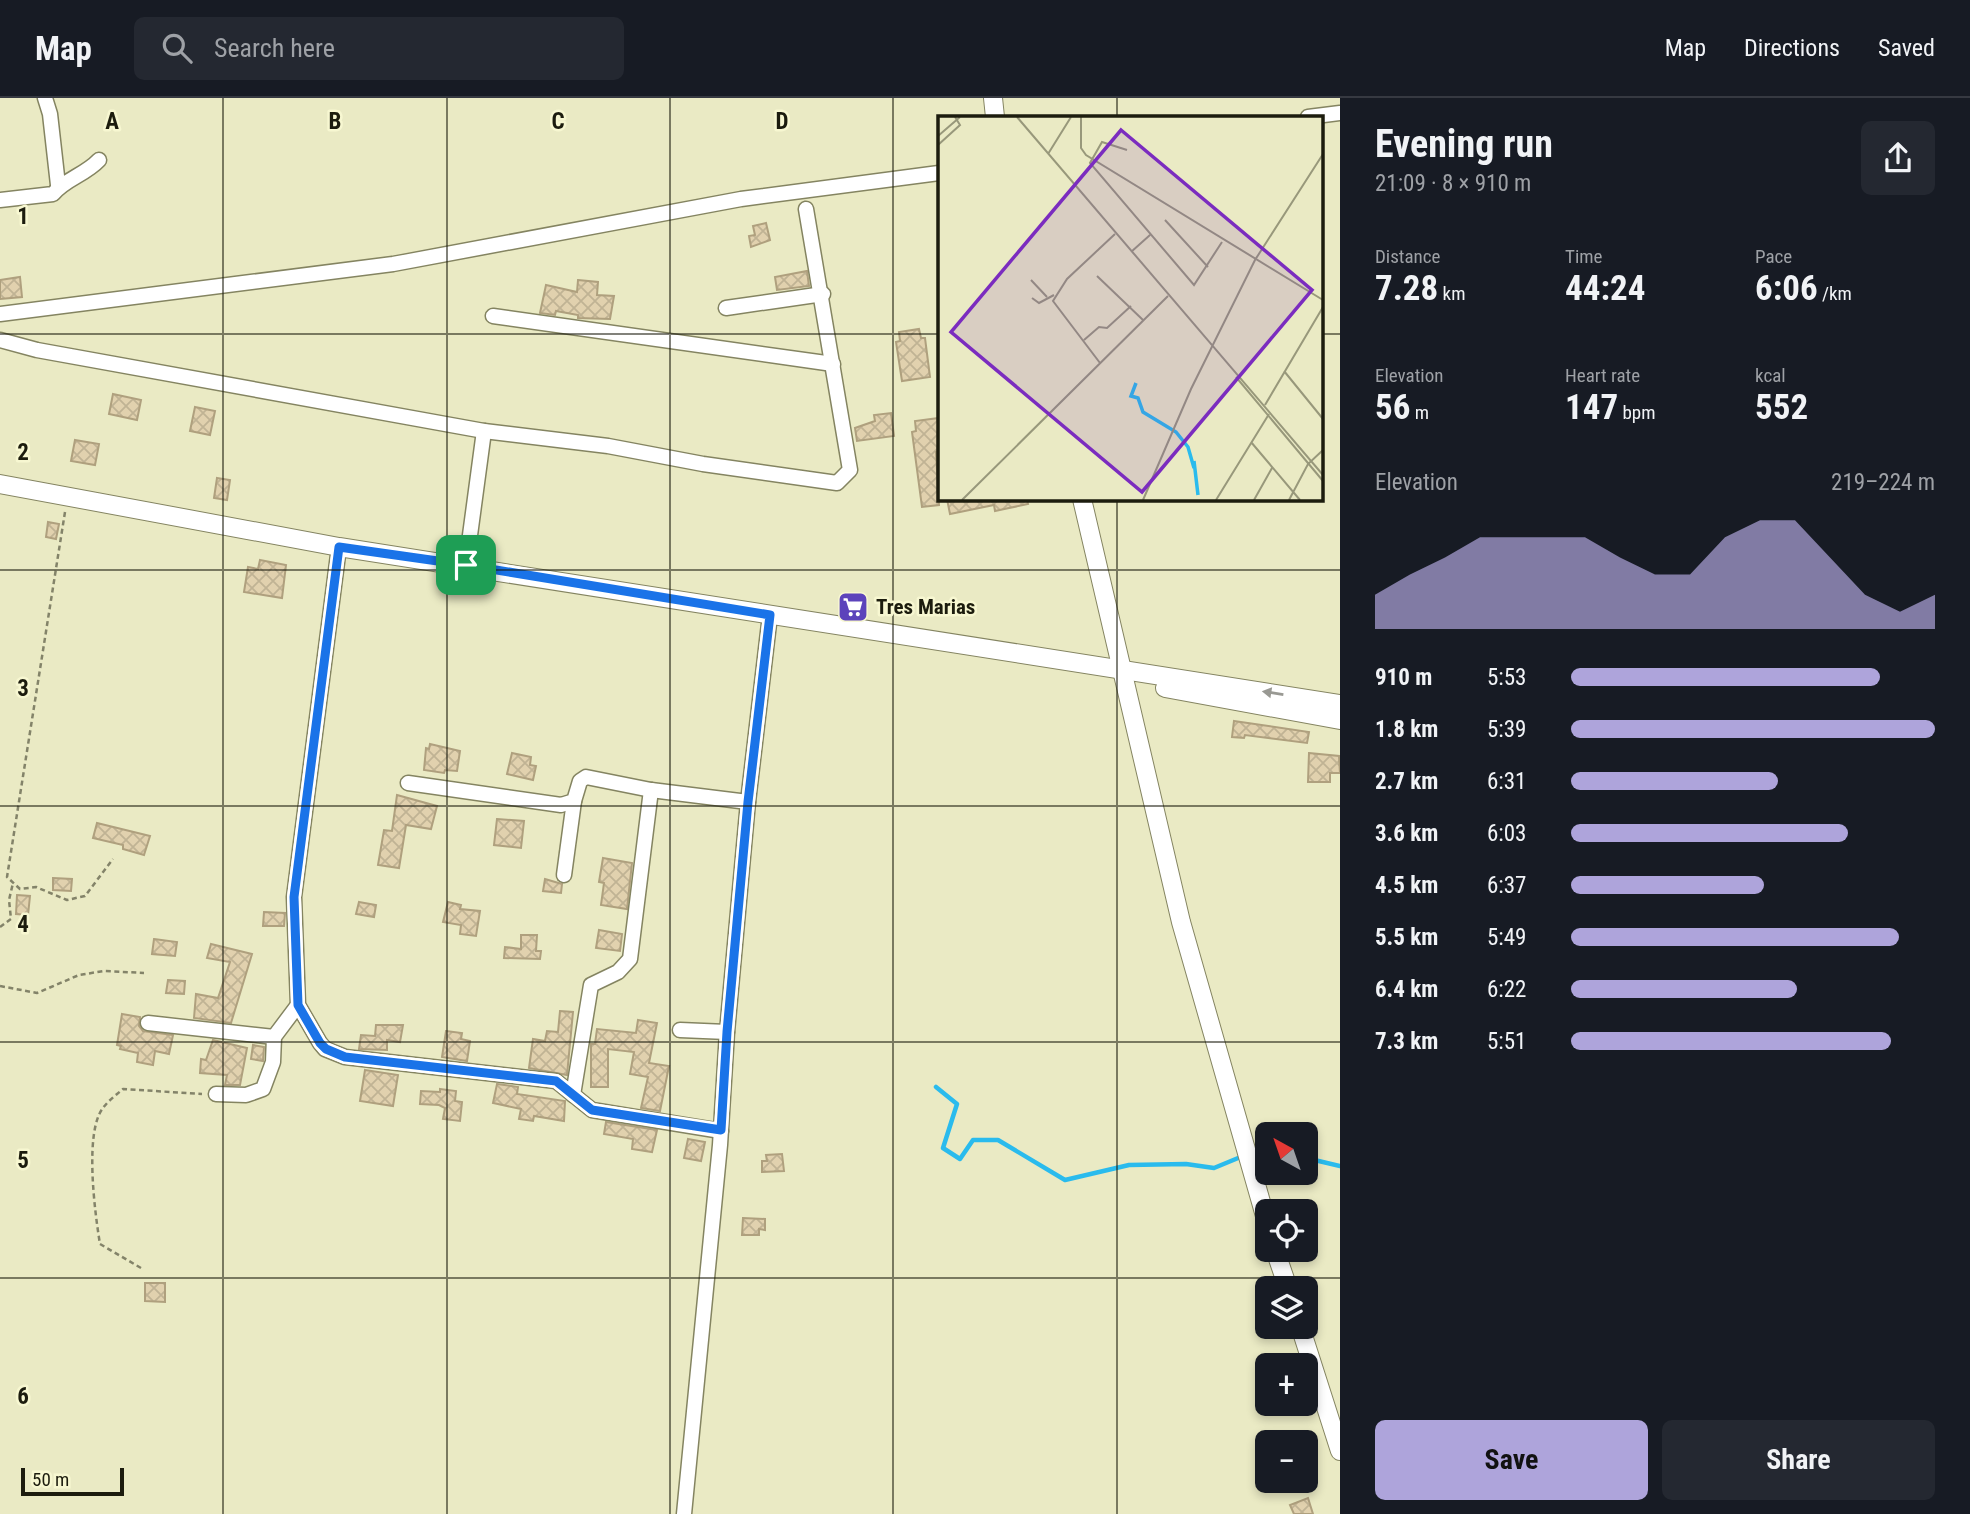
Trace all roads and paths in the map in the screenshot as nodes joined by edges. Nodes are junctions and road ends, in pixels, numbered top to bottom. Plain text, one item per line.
1 (45, 98) edge
2 (993, 98) edge
3 (1340, 113) edge
4 (995, 116) edge
5 (1316, 116) edge
6 (99, 160) dead end
7 (938, 173) edge
8 (58, 185) junction
9 (0, 200) edge
10 (806, 209) dead end
11 (823, 294) junction
12 (726, 308) dead end
13 (0, 314) edge
14 (493, 316) dead end
15 (0, 340) edge
16 (833, 364) junction
17 (484, 431) junction
18 (0, 484) edge
19 (68, 495) junction
20 (1082, 500) edge
21 (339, 547) junction
22 (466, 565) junction
23 (770, 615) junction
24 (1120, 673) junction
25 (1340, 704) edge
26 (1340, 720) edge
27 (408, 783) dead end
28 (651, 790) junction
29 (574, 800) junction
30 (748, 802) junction
31 (113, 859) dead end
32 (564, 875) dead end
33 (13, 883) junction
34 (0, 927) edge
35 (144, 973) dead end
36 (0, 986) edge
37 (298, 1005) junction
38 (148, 1023) dead end
39 (680, 1030) dead end
40 (727, 1032) junction
41 (274, 1037) junction
42 (216, 1094) joint
43 (573, 1095) junction
44 (721, 1130) junction
45 (1260, 1199) edge
46 (141, 1268) dead end
47 (1304, 1339) edge
48 (1340, 1451) edge
49 (684, 1514) edge

1 - 8 street
2 - 4 street
3 - 5 street
6 - 8 street
7 - 13 street
8 - 9 street
10 - 11 street
11 - 12 street
11 - 16 street
14 - 16 street
15 - 17 street
16 - 17 street
17 - 22 street
18 - 19 street
19 - 21 street
19 - 33 path
20 - 24 street
21 - 22 street
21 - 37 street
22 - 23 street
23 - 24 street
23 - 30 street
25 -> 24 street
24 - 26 street
24 - 45 street
27 - 29 street
28 - 29 street
28 - 30 street
28 - 43 street
29 - 32 street
30 - 40 street
31 - 33 path
33 - 34 path
35 - 36 path
37 - 41 street
37 - 43 street
38 - 41 street
39 - 40 street
40 - 44 street
41 - 42 street
42 - 46 path
43 - 44 street
44 - 49 street
47 - 48 street

